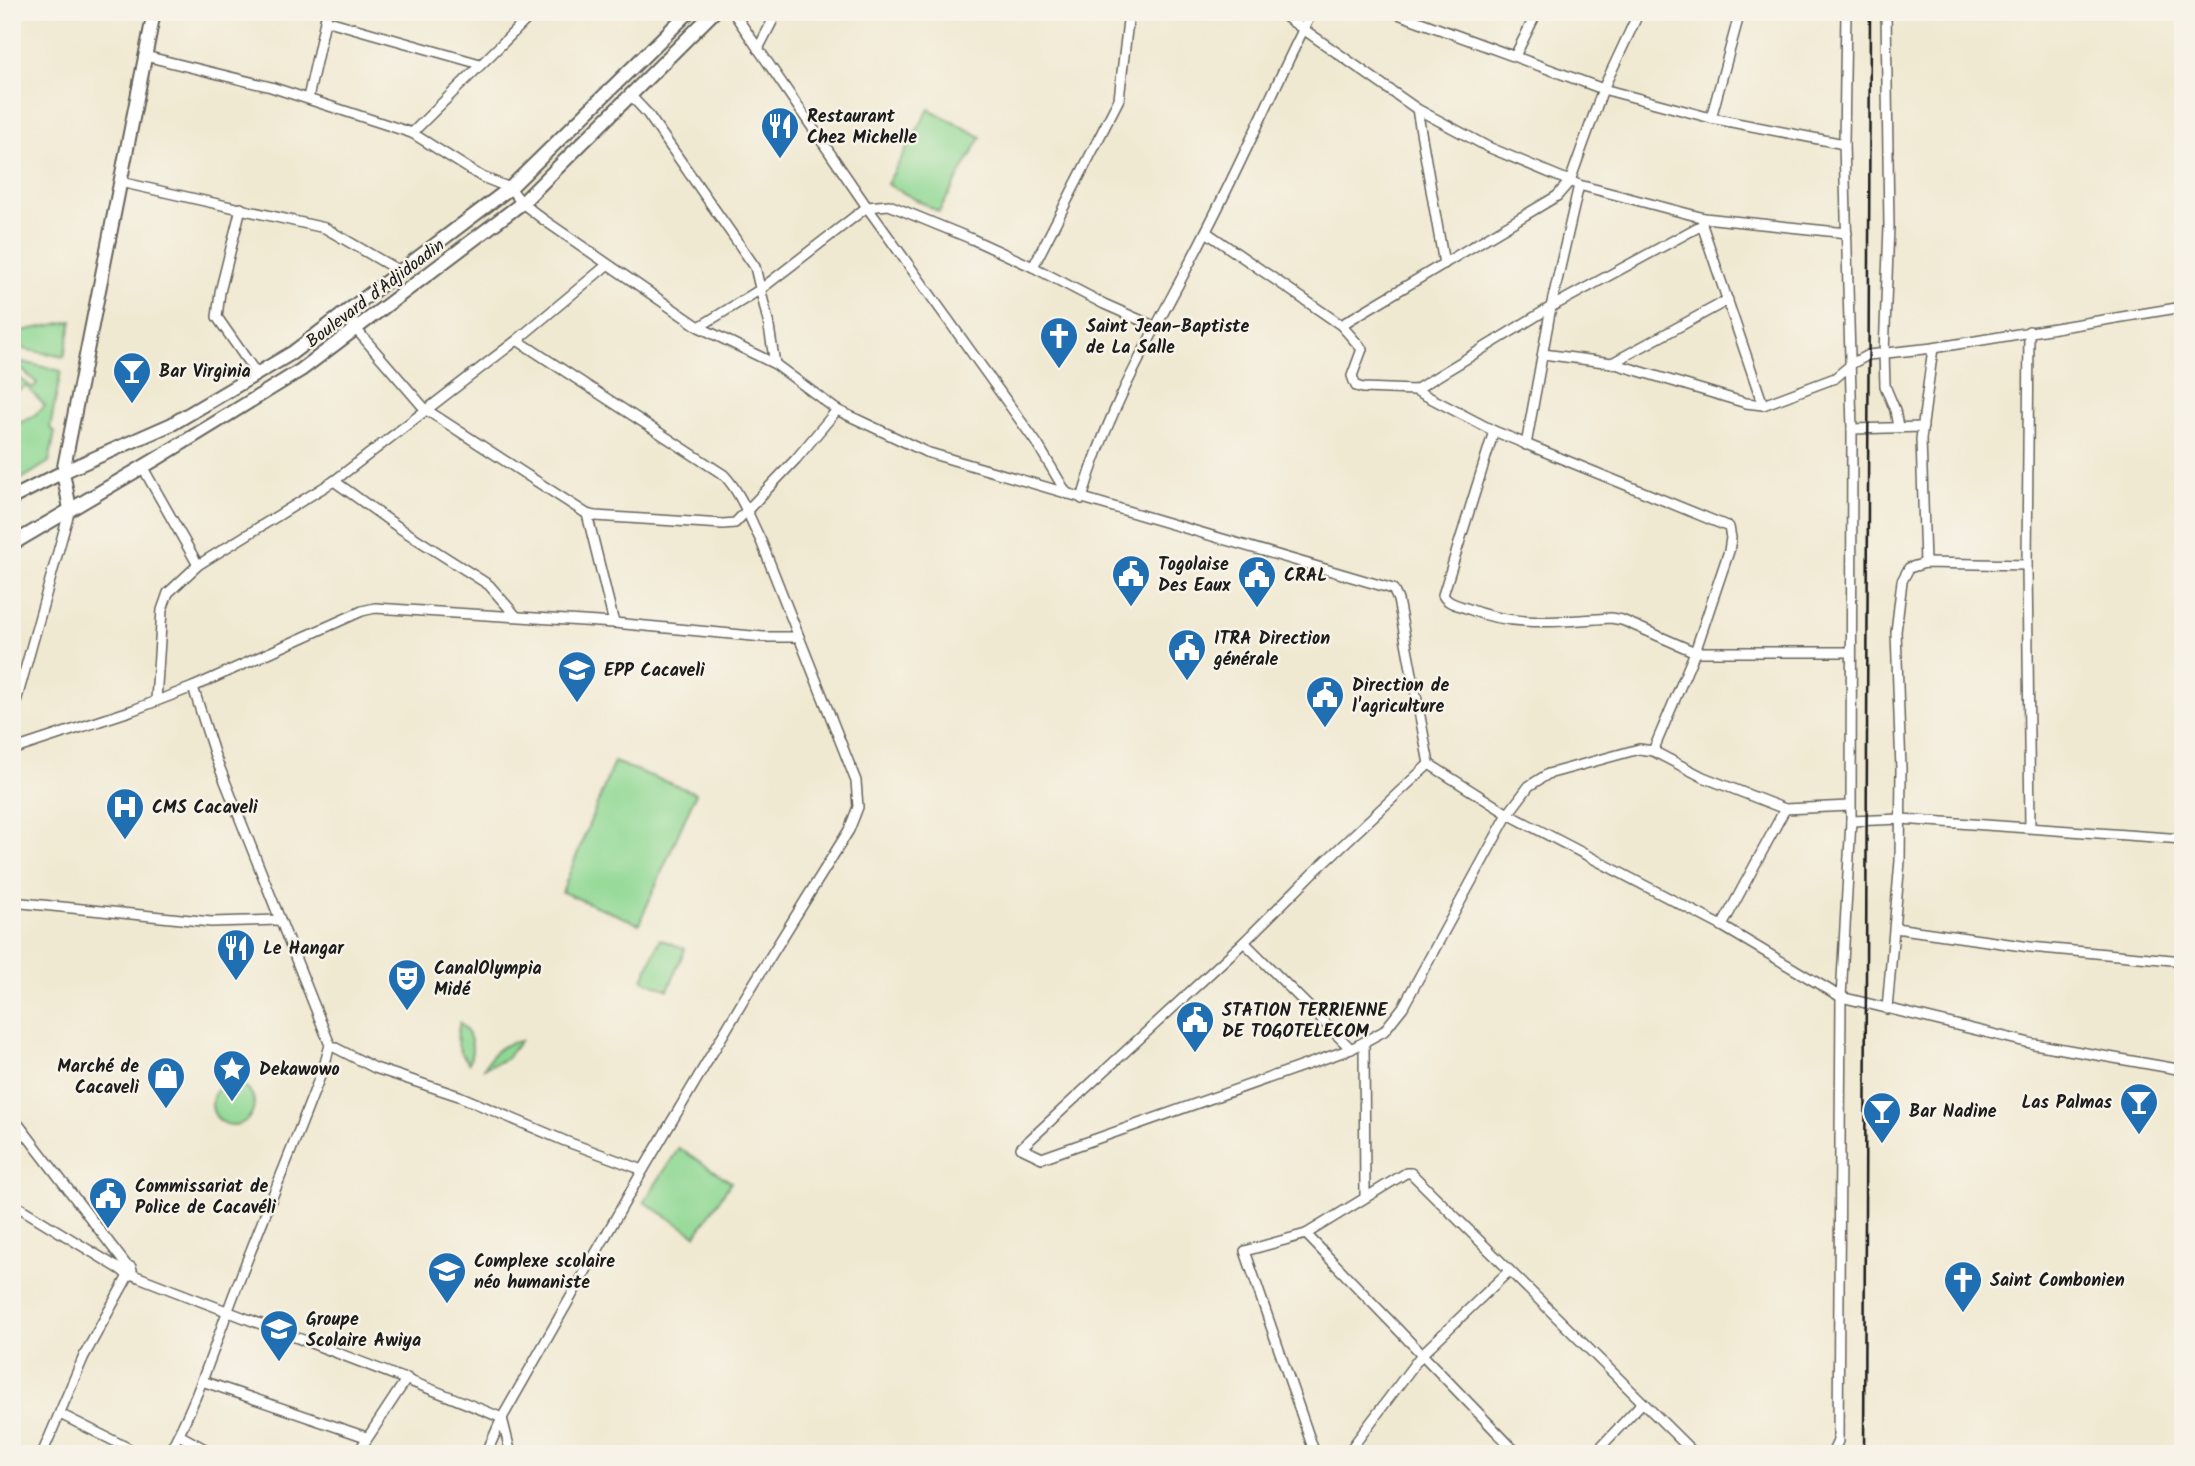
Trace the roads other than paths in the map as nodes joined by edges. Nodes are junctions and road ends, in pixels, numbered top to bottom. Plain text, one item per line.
1 (154, 12) edge
2 (534, 12) edge
3 (689, 12) edge
4 (713, 12) edge
5 (733, 12) edge
6 (777, 12) edge
7 (1129, 12) edge
8 (1279, 12) edge
9 (1312, 12) edge
10 (1393, 12) edge
11 (1538, 12) edge
12 (1639, 12) edge
13 (1740, 12) edge
14 (1846, 12) edge
15 (1886, 12) edge
16 (326, 16) edge
17 (1303, 31) junction
18 (758, 49) junction
19 (145, 56) junction
20 (1515, 56) junction
21 (480, 64) junction
22 (1603, 89) junction
23 (630, 95) junction
24 (308, 98) junction
25 (1417, 109) junction
26 (1711, 118) junction
27 (412, 133) junction
28 (1844, 144) junction
29 (120, 182) junction
30 (1575, 183) junction
31 (510, 188) junction
32 (522, 203) junction
33 (867, 207) junction
34 (242, 208) junction
35 (1703, 221) junction
36 (1206, 232) junction
37 (1847, 233) junction
38 (1444, 264) junction
39 (607, 265) junction
40 (1033, 267) junction
41 (401, 272) junction
42 (761, 289) junction
43 (1728, 300) junction
44 (1551, 307) junction
45 (2183, 307) edge
46 (347, 313) junction
47 (1341, 326) junction
48 (699, 327) junction
49 (1156, 327) junction
50 (356, 329) junction
51 (2029, 331) junction
52 (517, 340) junction
53 (1933, 348) junction
54 (1884, 353) junction
55 (1543, 354) junction
56 (1612, 363) junction
57 (775, 364) junction
58 (1850, 365) junction
59 (256, 373) junction
60 (1416, 390) junction
61 (1763, 405) junction
62 (425, 409) junction
63 (837, 410) junction
64 (1898, 426) junction
65 (1923, 427) junction
66 (1852, 429) junction
67 (1494, 431) junction
68 (1526, 445) junction
69 (143, 468) junction
70 (63, 472) junction
71 (334, 481) junction
72 (1067, 494) junction
73 (12, 498) edge
74 (1082, 499) junction
75 (70, 509) junction
76 (748, 512) junction
77 (587, 514) junction
78 (12, 544) edge
79 (1925, 563) junction
80 (198, 565) junction
81 (2027, 565) junction
82 (516, 616) junction
83 (614, 623) junction
84 (799, 637) junction
85 (1695, 652) junction
86 (1850, 652) junction
87 (193, 687) junction
88 (15, 696) edge
89 (156, 700) junction
90 (12, 716) edge
91 (12, 750) edge
92 (1653, 751) junction
93 (1429, 764) junction
94 (1850, 806) junction
95 (1785, 810) junction
96 (1508, 814) junction
97 (1901, 819) junction
98 (1851, 821) junction
99 (2029, 827) junction
100 (2183, 839) edge
101 (12, 902) edge
102 (279, 920) junction
103 (1722, 926) junction
104 (1895, 928) junction
105 (1244, 942) junction
106 (2183, 961) edge
107 (1841, 997) junction
108 (1887, 1009) junction
109 (1364, 1042) junction
110 (330, 1045) junction
111 (1351, 1049) junction
112 (2183, 1070) edge
113 (12, 1116) edge
114 (643, 1170) junction
115 (1365, 1196) junction
116 (12, 1203) edge
117 (1306, 1234) junction
118 (1509, 1271) junction
119 (127, 1272) junction
120 (227, 1312) junction
121 (1422, 1354) junction
122 (407, 1378) junction
123 (202, 1381) junction
124 (1642, 1403) junction
125 (60, 1414) junction
126 (502, 1418) junction
127 (179, 1435) junction
128 (366, 1437) junction
129 (42, 1454) edge
130 (140, 1454) edge
131 (167, 1454) edge
132 (214, 1454) edge
133 (357, 1454) edge
134 (486, 1454) edge
135 (511, 1454) edge
136 (1315, 1454) edge
137 (1346, 1454) edge
138 (1518, 1454) edge
139 (1594, 1454) edge
140 (1695, 1454) edge
141 (1832, 1454) edge

1 - 19 main road
2 - 21 street
3 - 31 main road, Boulevard d'Adjidoadin
4 - 23 main road, Boulevard d'Adjidoadin
5 - 18 street
6 - 18 street
7 - 40 street
8 - 17 street
9 - 17 street
10 - 20 street
11 - 20 street
12 - 22 street
13 - 26 street
14 - 28 street
15 - 54 street
16 - 21 street
16 - 24 street
17 - 25 street
17 - 36 street
18 - 33 street
19 - 24 street
19 - 29 main road
20 - 22 street
21 - 27 street
22 - 26 street
22 - 30 street
23 - 32 main road, Boulevard d'Adjidoadin
23 - 42 street
24 - 27 street
25 - 30 street
25 - 38 street
26 - 28 street
27 - 31 street
28 - 37 street
29 - 34 street
29 - 70 main road
30 - 35 street
30 - 38 street
30 - 44 street
31 - 32 street
31 - 41 main road, Boulevard d'Adjidoadin
32 - 39 street
32 - 50 main road, Boulevard d'Adjidoadin
33 - 40 street
33 - 42 street
33 - 72 street
34 - 41 street
34 - 59 street
35 - 37 street
35 - 43 street
35 - 44 street
36 - 47 street
36 - 49 street
37 - 58 street
38 - 47 street
39 - 48 street
39 - 52 street
40 - 49 street
41 - 46 main road, Boulevard d'Adjidoadin
42 - 48 street
42 - 57 street
43 - 56 street
43 - 61 street
44 - 55 street
44 - 60 street
45 - 51 street
46 - 50 street
46 - 59 main road, Boulevard d'Adjidoadin
47 - 60 street
48 - 57 street
49 - 74 street
50 - 62 street
50 - 69 main road, Boulevard d'Adjidoadin
51 - 53 street
51 - 81 street
52 - 62 street
52 - 76 street
53 - 54 street
53 - 65 street
54 - 58 street
54 - 64 street
55 - 56 street
55 - 68 street
56 - 61 street
57 - 63 street
58 - 61 street
58 - 66 street
59 - 70 main road, Boulevard d'Adjidoadin
60 - 67 street
62 - 71 street
62 - 77 street
63 - 72 street
63 - 76 street
64 - 65 street
64 - 66 street
65 - 79 street
66 - 86 street
67 - 68 street
67 - 85 street
68 - 85 street
69 - 75 main road, Boulevard d'Adjidoadin
69 - 80 street
70 - 73 main road, Boulevard d'Adjidoadin
70 - 75 main road
71 - 80 street
71 - 82 street
72 - 74 street
74 - 93 street
75 - 78 main road, Boulevard d'Adjidoadin
75 - 88 street
76 - 77 street
76 - 84 street
77 - 83 street
79 - 81 street
79 - 97 street
80 - 89 street
81 - 99 street
82 - 83 street
82 - 87 street
83 - 84 street
84 - 114 street
85 - 86 street
85 - 92 street
86 - 94 street
87 - 89 street
87 - 102 street
88 - 90 street
89 - 91 street
92 - 95 street
92 - 96 street
93 - 96 street
93 - 105 street
94 - 95 street
94 - 98 street
95 - 103 street
96 - 103 street
96 - 109 street
97 - 98 street
97 - 99 street
97 - 104 street
98 - 107 street
99 - 100 street
101 - 102 street
102 - 110 street
103 - 107 street
104 - 106 street
104 - 108 street
105 - 111 street
105 - 111 street
107 - 108 street
107 - 141 street
108 - 112 street
109 - 111 street
109 - 115 street
110 - 114 street
110 - 120 street
113 - 119 street
114 - 126 street
115 - 117 street
115 - 118 street
116 - 119 street
117 - 121 street
117 - 136 street
118 - 121 street
118 - 124 street
119 - 120 street
119 - 125 street
120 - 122 street
120 - 123 street
121 - 137 street
121 - 138 street
122 - 126 street
122 - 128 street
123 - 127 street
123 - 128 street
124 - 139 street
124 - 140 street
125 - 129 street
125 - 130 street
126 - 134 street
126 - 135 street
127 - 131 street
127 - 132 street
128 - 133 street

